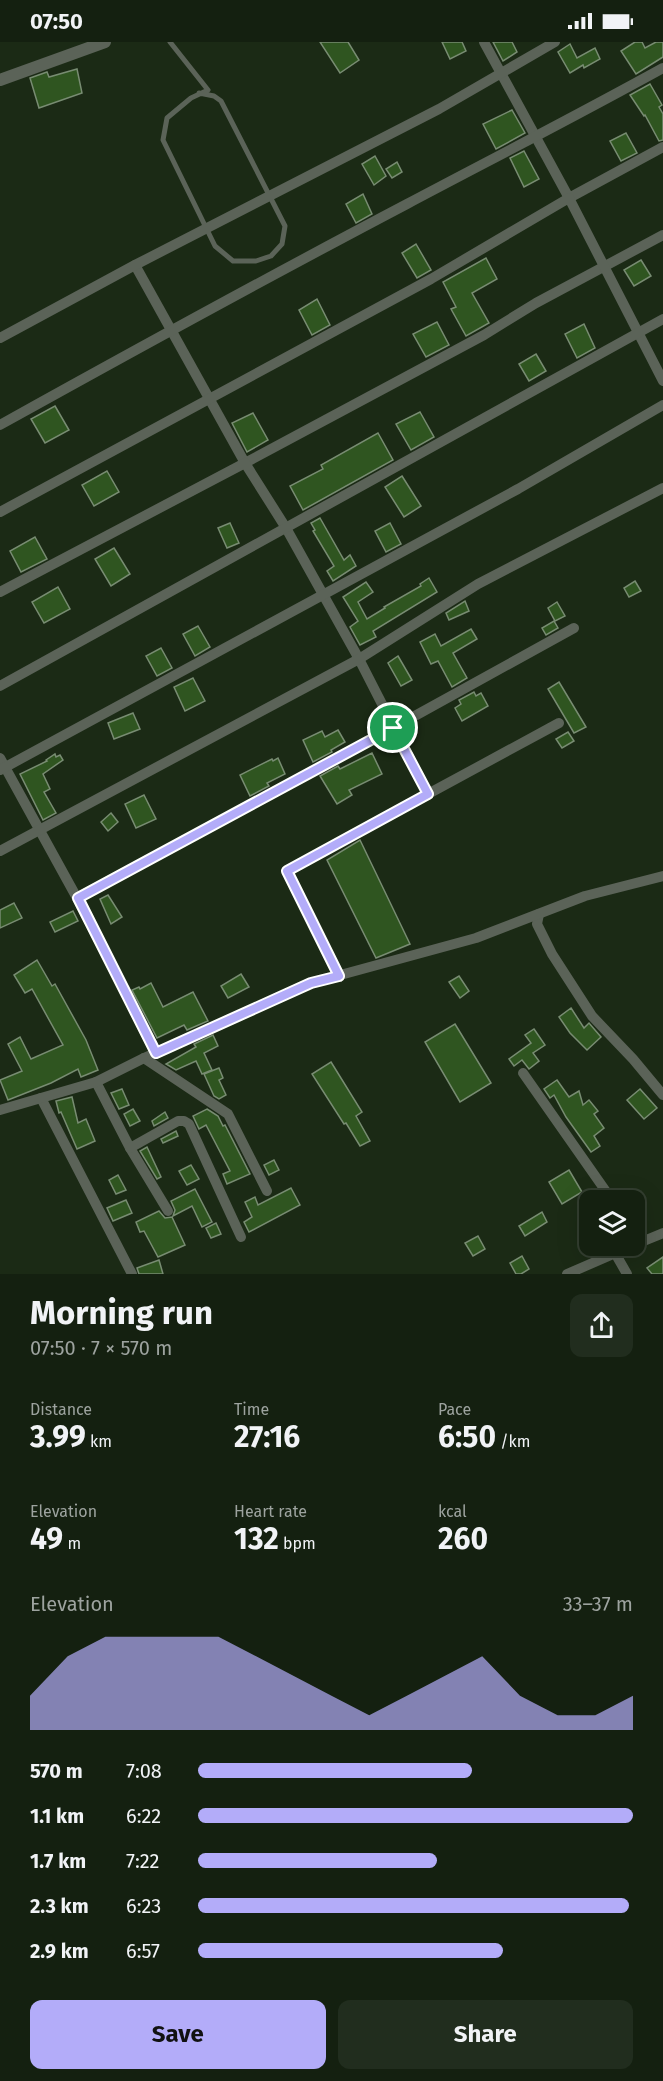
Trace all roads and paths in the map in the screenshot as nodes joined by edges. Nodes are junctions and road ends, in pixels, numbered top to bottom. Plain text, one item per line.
1 (105, 42) edge
2 (170, 42) edge
3 (484, 42) edge
4 (555, 42) edge
5 (663, 68) edge
6 (501, 72) junction
7 (0, 80) edge
8 (200, 93) junction
9 (536, 138) junction
10 (663, 147) edge
11 (569, 198) junction
12 (663, 235) edge
13 (135, 265) junction
14 (605, 267) junction
15 (663, 319) edge
16 (172, 330) junction
17 (637, 332) junction
18 (0, 338) edge
19 (663, 381) edge
20 (210, 400) junction
21 (663, 405) edge
22 (0, 425) edge
23 (244, 463) junction
24 (663, 488) edge
25 (0, 512) edge
26 (286, 528) junction
27 (0, 592) edge
28 (322, 595) junction
29 (574, 628) dead end
30 (359, 659) junction
31 (0, 686) edge
32 (559, 723) dead end
33 (393, 728) junction
34 (2, 765) edge
35 (428, 794) junction
36 (40, 829) junction
37 (0, 851) edge
38 (663, 876) edge
39 (78, 898) junction
40 (538, 914) junction
41 (339, 976) junction
42 (156, 1053) junction
43 (144, 1058) junction
44 (523, 1073) dead end
45 (96, 1082) junction
46 (663, 1095) edge
47 (41, 1098) junction
48 (0, 1110) edge
49 (130, 1148) junction
50 (605, 1190) edge
51 (267, 1191) dead end
52 (168, 1211) dead end
53 (663, 1233) edge
54 (241, 1237) dead end
55 (645, 1241) edge
56 (608, 1256) edge
57 (617, 1256) edge
58 (132, 1274) edge
59 (567, 1274) edge
60 (627, 1274) edge

1 - 7 street
2 - 8 lane
3 - 6 street
4 - 6 street
5 - 9 street
6 - 9 street
6 - 13 street
8 - 8 lane
9 - 11 street
9 - 16 street
10 - 11 street
11 - 14 street
11 - 20 street
12 - 14 street
13 - 16 street
13 - 18 street
14 - 17 street
14 - 23 street
15 - 17 street
16 - 20 street
16 - 22 street
17 - 19 street
17 - 26 street
20 - 23 street
20 - 25 street
21 - 28 street
23 - 26 street
23 - 27 street
24 - 30 street
26 - 28 street
26 - 31 street
28 - 30 street
28 - 34 street
29 - 33 street
30 - 33 street
30 - 36 street
32 - 35 street
33 - 35 street
33 - 39 street
34 - 36 street
35 - 41 street
36 - 37 street
36 - 39 street
38 - 40 street
39 - 42 street
40 - 41 street
40 - 46 street
41 - 42 street
42 - 43 street
43 - 45 street
43 - 51 street
44 - 50 street
45 - 47 street
45 - 49 street
47 - 48 street
47 - 58 street
49 - 52 street
49 - 54 street
53 - 55 street
56 - 59 street
57 - 60 street

